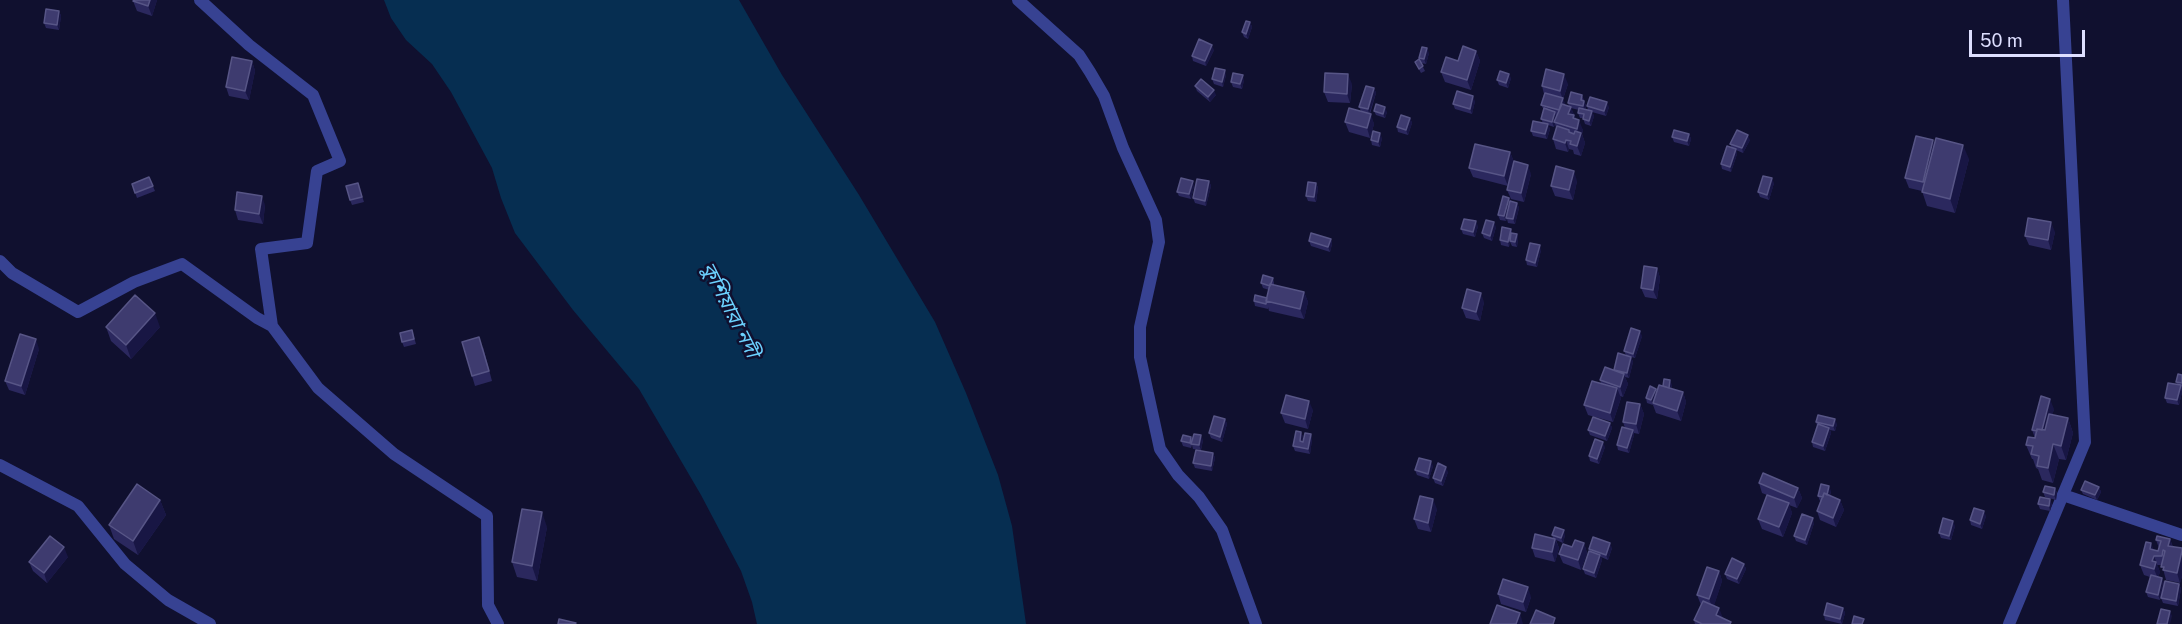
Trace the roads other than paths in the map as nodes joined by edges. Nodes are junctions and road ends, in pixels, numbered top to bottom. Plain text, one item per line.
1 (200, 0) edge
2 (1018, 0) edge
3 (2063, 0) edge
4 (0, 261) edge
5 (272, 326) junction
6 (0, 465) edge
7 (2063, 495) junction
8 (2182, 535) edge
9 (210, 624) edge
10 (498, 624) edge
11 (1256, 624) edge
12 (2009, 624) edge

1 - 5 street
2 - 11 street
3 - 7 street
4 - 5 street
5 - 10 street
6 - 9 street
7 - 8 street
7 - 12 street

